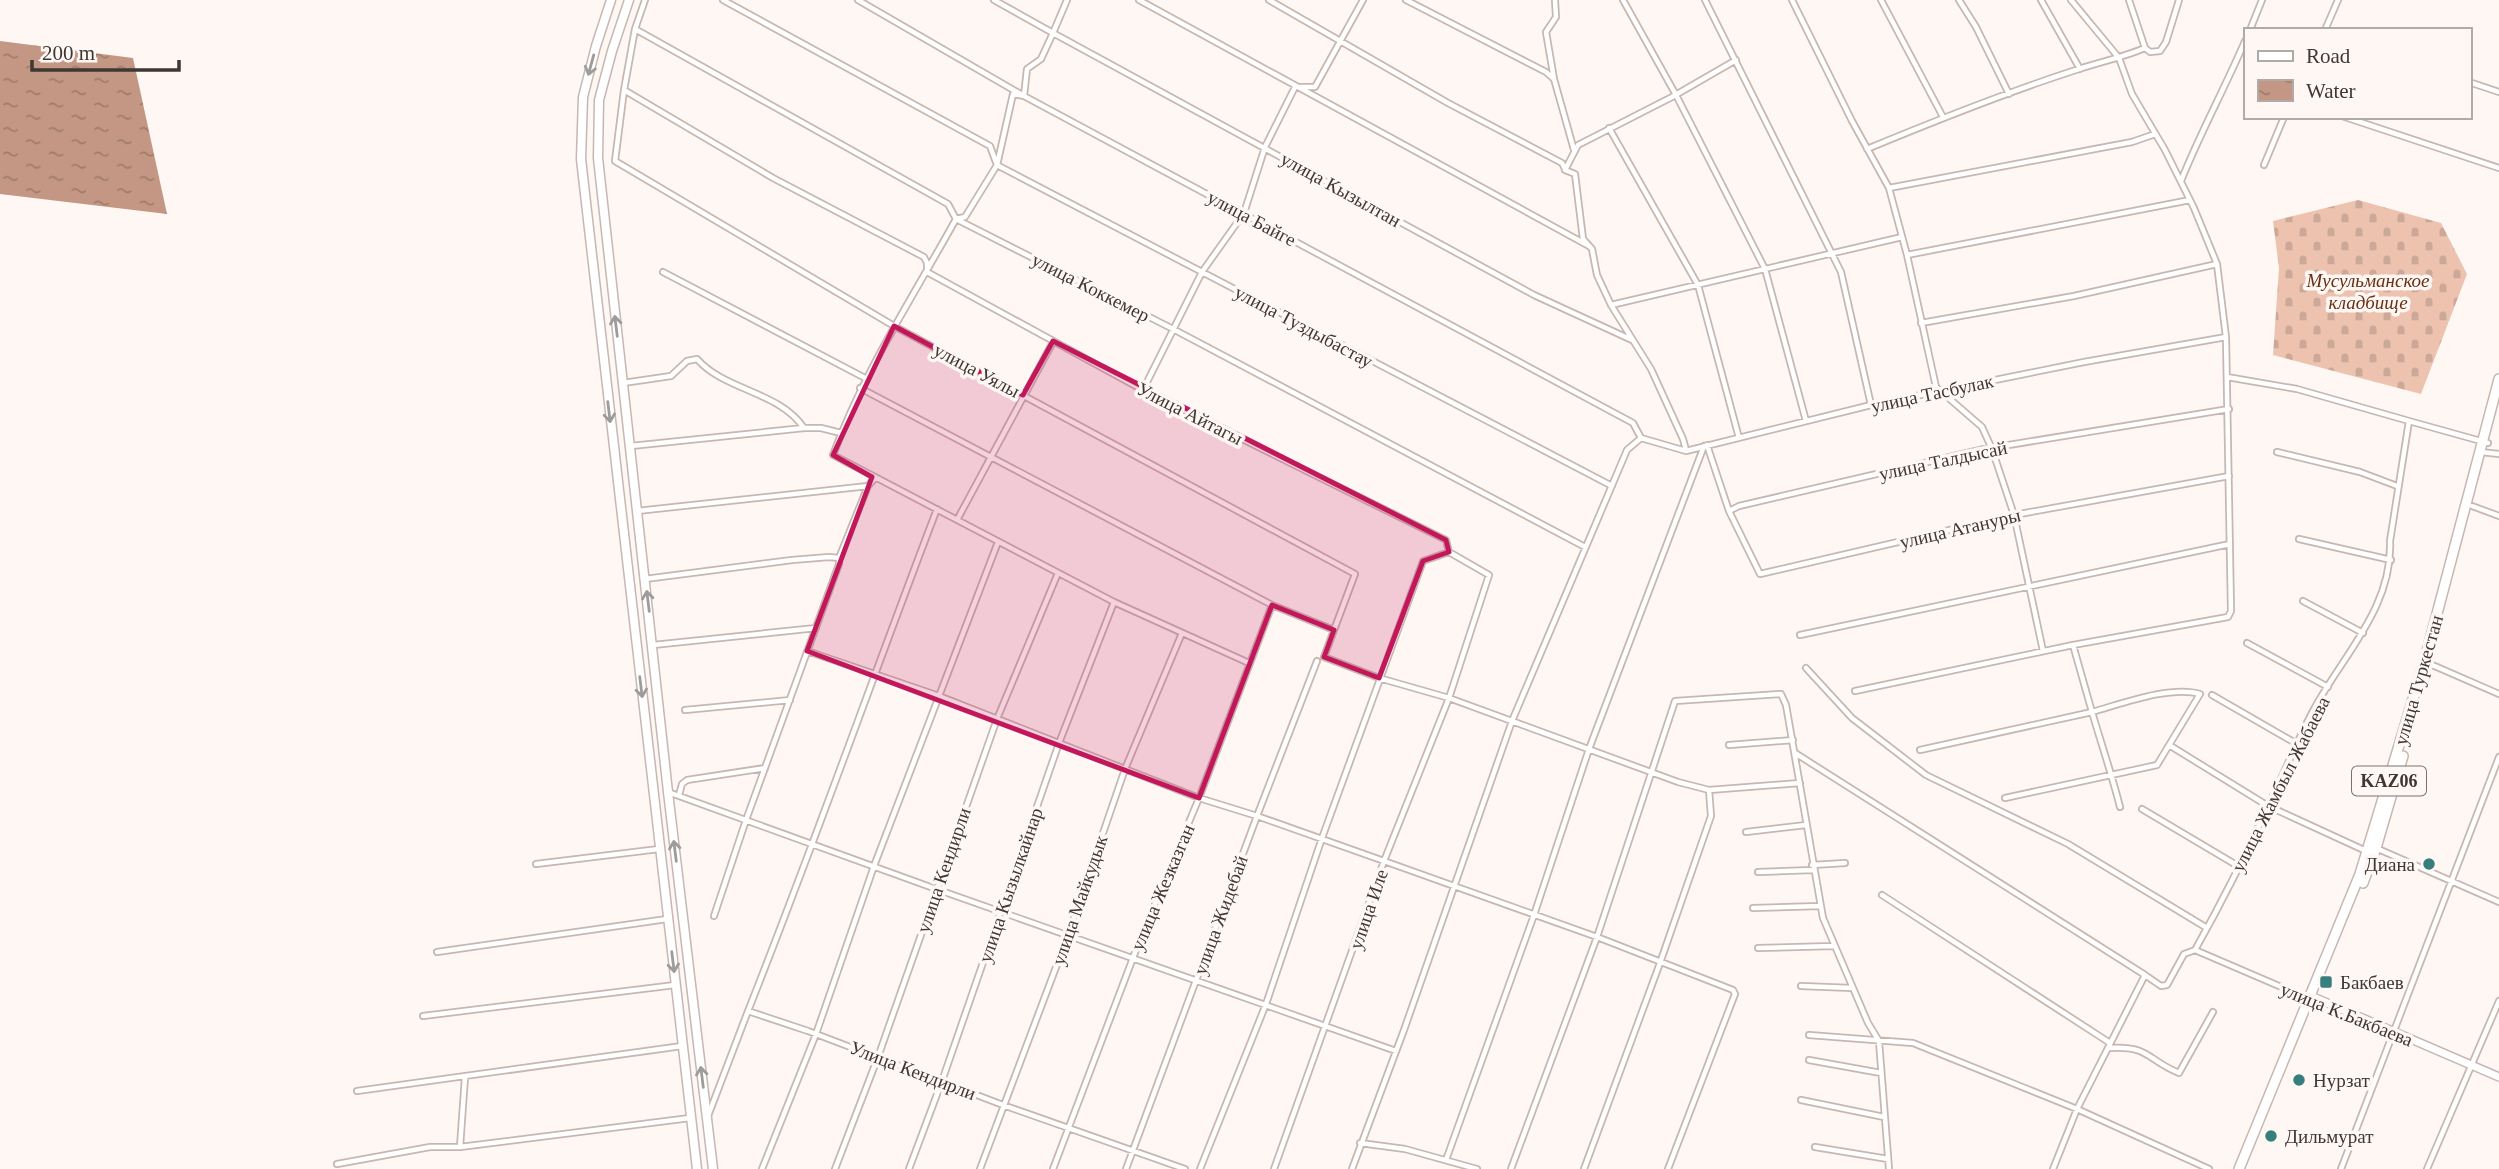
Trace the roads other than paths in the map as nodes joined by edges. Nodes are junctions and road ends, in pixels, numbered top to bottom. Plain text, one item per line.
1 (611, 0) edge
2 (629, 0) edge
3 (645, 0) edge
4 (723, 0) edge
5 (858, 0) edge
6 (994, 0) edge
7 (1067, 0) edge
8 (1139, 0) edge
9 (1269, 0) edge
10 (1363, 0) edge
11 (1406, 0) edge
12 (1549, 0) edge
13 (1623, 0) edge
14 (1705, 0) edge
15 (1793, 0) edge
16 (1881, 0) edge
17 (1959, 0) edge
18 (2041, 0) edge
19 (2071, 0) edge
20 (2129, 0) edge
21 (2179, 0) edge
22 (2262, 0) edge
23 (2338, 0) edge
24 (1555, 2) edge
25 (2251, 28) edge
26 (2326, 28) edge
27 (635, 29) junction
28 (1052, 33) junction
29 (1341, 40) junction
30 (2244, 43) edge
31 (2145, 48) junction
32 (2119, 58) junction
33 (1736, 60) junction
34 (2080, 69) junction
35 (1554, 79) junction
36 (2471, 83) edge
37 (1295, 87) junction
38 (624, 90) junction
39 (2499, 92) edge
40 (1676, 94) junction
41 (2009, 94) junction
42 (1024, 96) junction
43 (1943, 117) junction
44 (2283, 119) edge
45 (2351, 119) edge
46 (1609, 128) junction
47 (2155, 134) junction
48 (1265, 147) junction
49 (1867, 149) junction
50 (1574, 151) junction
51 (997, 165) junction
52 (2264, 165) dead end
53 (2499, 168) edge
54 (1565, 170) junction
55 (2180, 181) junction
56 (1889, 188) junction
57 (2190, 200) junction
58 (1244, 213) junction
59 (956, 219) junction
60 (1902, 237) junction
61 (1592, 249) junction
62 (1833, 253) junction
63 (1907, 255) junction
64 (2217, 264) junction
65 (1765, 269) junction
66 (663, 272) dead end
67 (927, 272) junction
68 (1202, 272) junction
69 (1698, 285) junction
70 (1611, 305) junction
71 (1921, 323) junction
72 (894, 326) junction
73 (1173, 329) junction
74 (2226, 337) junction
75 (1632, 340) junction
76 (1053, 341) junction
77 (619, 349) junction
78 (602, 351) junction
79 (2227, 377) junction
80 (865, 378) junction
81 (2499, 379) edge
82 (623, 383) junction
83 (860, 388) junction
84 (1143, 390) junction
85 (1940, 391) junction
86 (1023, 395) junction
87 (2499, 402) edge
88 (1871, 405) junction
89 (2229, 409) junction
90 (1806, 421) junction
91 (2409, 421) junction
92 (804, 428) junction
93 (841, 433) junction
94 (1641, 438) junction
95 (1739, 438) junction
96 (1706, 445) junction
97 (631, 446) junction
98 (2484, 447) junction
99 (1992, 449) junction
100 (1686, 451) junction
101 (2277, 452) dead end
102 (2499, 454) edge
103 (990, 457) junction
104 (2230, 476) junction
105 (875, 478) junction
106 (868, 486) junction
107 (1612, 486) junction
108 (2397, 486) junction
109 (2472, 506) junction
110 (937, 509) junction
111 (638, 510) junction
112 (1728, 511) junction
113 (2014, 515) junction
114 (2499, 516) edge
115 (957, 520) junction
116 (2299, 539) dead end
117 (998, 542) junction
118 (2230, 544) junction
119 (1585, 547) junction
120 (1449, 552) junction
121 (839, 558) junction
122 (2391, 560) junction
123 (1058, 573) junction
124 (645, 579) junction
125 (2030, 585) junction
126 (2303, 601) dead end
127 (1114, 602) junction
128 (1272, 605) junction
129 (816, 628) junction
130 (1334, 630) junction
131 (1182, 633) junction
132 (2363, 633) junction
133 (1800, 635) dead end
134 (2246, 643) dead end
135 (653, 645) junction
136 (2073, 645) junction
137 (807, 651) junction
138 (2043, 651) junction
139 (1317, 661) dead end
140 (1249, 663) junction
141 (2430, 664) junction
142 (1806, 668) dead end
143 (873, 675) junction
144 (1379, 678) junction
145 (2328, 687) junction
146 (1855, 691) dead end
147 (2499, 694) edge
148 (2212, 695) dead end
149 (939, 696) junction
150 (1449, 698) junction
151 (790, 700) junction
152 (685, 710) dead end
153 (2092, 712) junction
154 (997, 719) junction
155 (1512, 721) junction
156 (1793, 740) junction
157 (1059, 743) junction
158 (2297, 744) junction
159 (1729, 745) dead end
160 (2169, 745) junction
161 (1589, 749) junction
162 (1920, 750) dead end
163 (1795, 753) junction
164 (2499, 757) edge
165 (765, 768) junction
166 (1125, 769) junction
167 (1652, 772) junction
168 (2111, 776) junction
169 (1800, 783) junction
170 (1709, 790) junction
171 (668, 792) junction
172 (678, 795) junction
173 (1199, 798) junction
174 (2005, 798) dead end
175 (2268, 806) junction
176 (2120, 807) dead end
177 (2142, 809) dead end
178 (1256, 816) junction
179 (746, 820) junction
180 (1806, 825) junction
181 (1746, 832) dead end
182 (1322, 838) junction
183 (814, 845) junction
184 (660, 849) junction
185 (2371, 850) junction
186 (1384, 861) junction
187 (1844, 863) dead end
188 (536, 864) dead end
189 (874, 866) junction
190 (2238, 866) junction
191 (1812, 868) junction
192 (1758, 872) dead end
193 (2452, 882) junction
194 (1454, 886) junction
195 (936, 889) junction
196 (680, 892) junction
197 (665, 894) junction
198 (1882, 895) dead end
199 (2499, 902) edge
200 (1820, 906) junction
201 (1754, 908) dead end
202 (1000, 912) junction
203 (1534, 915) junction
204 (714, 916) dead end
205 (668, 919) junction
206 (2207, 928) junction
207 (1068, 936) junction
208 (1597, 937) junction
209 (1834, 946) junction
210 (1758, 948) dead end
211 (2195, 950) junction
212 (438, 951) dead end
213 (1133, 958) junction
214 (1660, 963) junction
215 (2145, 975) junction
216 (1196, 981) junction
217 (676, 985) junction
218 (1801, 986) dead end
219 (1852, 988) junction
220 (2314, 997) junction
221 (2499, 1001) edge
222 (1266, 1004) junction
223 (748, 1011) junction
224 (2213, 1012) dead end
225 (423, 1016) dead end
226 (1327, 1028) junction
227 (2393, 1031) junction
228 (816, 1034) junction
229 (1809, 1035) dead end
230 (1879, 1041) junction
231 (2109, 1045) junction
232 (682, 1046) junction
233 (1396, 1051) junction
234 (878, 1057) junction
235 (1809, 1060) dead end
236 (2472, 1066) junction
237 (1881, 1073) junction
238 (465, 1077) junction
239 (2499, 1077) edge
240 (943, 1081) junction
241 (357, 1091) dead end
242 (1801, 1100) dead end
243 (1003, 1105) junction
244 (2077, 1109) junction
245 (691, 1118) junction
246 (708, 1118) junction
247 (1884, 1118) junction
248 (1069, 1127) junction
249 (1360, 1143) junction
250 (460, 1147) junction
251 (1815, 1147) dead end
252 (1133, 1150) junction
253 (1888, 1159) junction
254 (1446, 1160) junction
255 (337, 1164) dead end
256 (697, 1169) edge
257 (713, 1169) edge
258 (762, 1169) edge
259 (835, 1169) edge
260 (909, 1169) edge
261 (980, 1169) edge
262 (1053, 1169) edge
263 (1126, 1169) edge
264 (1185, 1169) edge
265 (1200, 1169) edge
266 (1274, 1169) edge
267 (1352, 1169) edge
268 (1477, 1169) edge
269 (1511, 1169) edge
270 (1584, 1169) edge
271 (1668, 1169) edge
272 (1889, 1169) edge
273 (2053, 1169) edge
274 (2209, 1169) edge
275 (2239, 1169) edge
276 (2245, 1169) edge
277 (2341, 1169) edge
278 (2427, 1169) edge

1 -> 78 main road
77 -> 2 main road
3 - 27 street
4 - 51 street, улица Туздыбастау
5 - 42 street, улица Байге
6 - 28 street, улица Кызылтан
7 - 28 street
8 - 37 street
9 - 29 street
10 - 29 street
11 - 35 street
12 - 24 street
13 - 40 street
14 - 33 street
15 - 49 street
16 - 43 street
17 - 41 street
18 - 34 street
19 - 32 street
20 - 31 street
21 - 31 street
22 - 25 street
23 - 26 street
24 - 35 street
27 - 38 street
27 - 59 street, улица Коккемер
28 - 42 street
28 - 48 street, улица Кызылтан
29 - 37 street
29 - 54 street
30 - 55 street
31 - 32 street
32 - 34 street
32 - 47 street
33 - 40 street
33 - 62 street
34 - 41 street
35 - 50 street
36 - 39 street
37 - 48 street
37 - 61 street
38 - 67 street
38 - 72 street, улица Уялы
40 - 46 street
40 - 65 street
41 - 43 street
42 - 51 street
42 - 58 street, улица Байге
43 - 49 street
44 - 52 street
45 - 53 street
46 - 50 street
46 - 69 street
47 - 55 street
47 - 56 street
48 - 58 street
48 - 75 street, улица Кызылтан
49 - 56 street
50 - 54 street
51 - 59 street
51 - 68 street, улица Туздыбастау
54 - 61 street
55 - 57 street
56 - 60 street
57 - 63 street
57 - 64 street
58 - 68 street
58 - 94 street, улица Байге
59 - 67 street
59 - 73 street, улица Коккемер
60 - 62 street
60 - 63 street
61 - 70 street
62 - 65 street
62 - 88 street
63 - 71 street
64 - 71 street
64 - 74 street
65 - 69 street
65 - 90 street
66 - 80 street
67 - 72 street
67 - 76 street, Улица Айтагы
68 - 73 street
68 - 107 street, улица Туздыбастау
69 - 70 street
69 - 95 street
70 - 75 street
71 - 85 street
72 - 80 street
72 - 86 street, улица Уялы
73 - 84 street
73 - 119 street, улица Коккемер
74 - 79 street
74 - 85 street, улица Тасбулак
75 - 100 street
76 - 84 street, Улица Айтагы
76 - 86 street
77 - 78 street
77 - 82 main road
78 -> 184 main road
79 - 89 street
79 - 91 street
80 - 83 street
81 - 98 highway, улица Туркестан / KАZ06
82 - 92 street
82 - 97 main road
83 - 93 street
83 - 103 street
84 - 120 street, Улица Айтагы
85 - 88 street, улица Тасбулак
85 - 99 street
86 - 103 street
86 - 130 street, улица Уялы
87 - 98 highway, улица Туркестан / KАZ06
88 - 90 street, улица Тасбулак
89 - 99 street, улица Талдысай
89 - 104 street
90 - 95 street, улица Тасбулак
91 - 98 street
91 - 108 street, улица Жамбыл Жабаева
92 - 93 street
92 - 97 street
93 - 105 street
94 - 100 street
94 - 107 street
95 - 96 street, улица Тасбулак
96 - 100 street, улица Тасбулак
96 - 112 street
96 - 161 street
97 - 111 main road
98 - 102 street
98 - 109 highway, улица Туркестан / KАZ06
98 - 185 highway, улица Туркестан / KАZ06
99 - 112 street, улица Талдысай
99 - 113 street
101 - 108 street
103 - 115 street
103 - 128 street
104 - 113 street, улица Атануры
104 - 118 street
105 - 106 street
105 - 110 street
106 - 111 street
106 - 121 street
107 - 119 street
108 - 122 street, улица Жамбыл Жабаева
109 - 114 street
109 - 141 highway, улица Туркестан / KАZ06
110 - 115 street
110 - 143 street
111 - 124 main road
112 - 113 street, улица Атануры
113 - 125 street
115 - 117 street
116 - 122 street
117 - 123 street
117 - 149 street
118 - 125 street
118 - 136 street
119 - 155 street
120 - 144 street
120 - 150 street, Улица Айтагы
121 - 124 street
121 - 129 street
122 - 132 street, улица Жамбыл Жабаева
123 - 127 street
123 - 154 street, улица Кендирли
135 -> 124 main road
125 - 133 street
125 - 138 street
126 - 132 street
127 - 131 street
127 - 157 street, улица Кызылкайнар
128 - 130 street
128 - 140 street, улица Жезказган
129 - 135 street
129 - 137 street
130 - 144 street
131 - 140 street
131 - 166 street, улица Майкудык
132 - 145 street, улица Жамбыл Жабаева
134 - 145 street
135 - 171 main road
136 - 138 street
136 - 153 street
137 - 143 street
137 - 151 street
138 - 146 street
139 - 178 street, улица Жидебай
140 - 173 street, улица Жезказган
141 - 147 street
141 - 185 highway, улица Туркестан / KАZ06
142 - 206 street
143 - 149 street
143 - 183 street
144 - 150 street
144 - 182 street
145 - 158 street, улица Жамбыл Жабаева
148 - 158 street
149 - 154 street
149 - 189 street
150 - 155 street
150 - 186 street
151 - 152 street
151 - 165 street
153 - 160 street
153 - 162 street
153 - 168 street
154 - 157 street
154 - 195 street, улица Кендирли
155 - 161 street
155 - 194 street
156 - 159 street
156 - 163 street
156 - 167 street
157 - 166 street
157 - 202 street, улица Кызылкайнар
158 - 175 street, улица Жамбыл Жабаева
160 - 168 street
160 - 175 street
161 - 167 street
161 - 203 street
163 - 169 street
163 - 215 street
164 - 193 street
165 - 172 street
165 - 179 street
166 - 173 street
166 - 207 street, улица Майкудык
167 - 170 street
167 - 208 street
168 - 174 street
168 - 176 street
169 - 170 street
169 - 180 street
170 - 214 street
171 - 172 street
196 -> 171 main road
172 - 179 street
173 - 178 street
173 - 213 street, улица Жезказган
175 - 185 street
175 - 190 street, улица Жамбыл Жабаева
177 - 190 street
178 - 182 street
178 - 216 street, улица Жидебай
179 - 183 street
179 - 204 street
180 - 181 street
180 - 191 street
182 - 186 street
182 - 222 street
183 - 189 street
183 - 223 street
184 - 188 street
184 - 197 main road
185 - 193 street
185 - 220 highway, улица Туркестан / KАZ06
186 - 194 street, улица Иле
186 - 226 street, улица Иле
187 - 191 street
189 - 195 street
189 - 228 street
190 - 206 street, улица Жамбыл Жабаева
191 - 192 street
191 - 200 street
193 - 199 street
193 - 227 street
194 - 203 street, улица Иле
194 - 233 street
195 - 202 street
195 - 234 street, улица Кендирли
196 - 197 main road
246 -> 196 main road
197 - 205 main road
198 - 231 street
200 - 201 street
200 - 209 street
202 - 207 street
202 - 240 street, улица Кызылкайнар
203 - 208 street, улица Иле
203 - 254 street
205 - 212 street
205 -> 217 main road
206 - 211 street, улица Жамбыл Жабаева
207 - 213 street
207 - 243 street, улица Майкудык
208 - 214 street
208 - 269 street
209 - 210 street
209 - 219 street
211 - 215 street, улица Жамбыл Жабаева
211 - 220 street, улица К.Бакбаева
213 - 216 street
213 - 248 street, улица Жезказган
214 - 270 street
214 - 271 street
215 - 231 street
216 - 222 street
216 - 252 street, улица Жидебай
217 - 225 street
217 - 232 main road
218 - 219 street
219 - 230 street
220 - 227 street, улица К.Бакбаева
220 - 275 highway, улица Туркестан / KАZ06
220 - 276 highway, улица Туркестан / KАZ06
221 - 236 street
222 - 226 street
222 - 265 street
223 - 228 street, Улица Кендирли
223 - 246 street
224 - 231 street
226 - 233 street
226 - 266 street, улица Иле
227 - 236 street, улица К.Бакбаева
227 - 277 street
228 - 234 street, Улица Кендирли
228 - 258 street
229 - 230 street
230 - 237 street
230 - 244 street
231 - 244 street
232 - 238 street
232 - 245 main road
233 - 249 street
234 - 240 street, Улица Кендирли
234 - 259 street, улица Кендирли
235 - 237 street
236 - 239 street, улица К.Бакбаева
236 - 278 street
237 - 247 street
238 - 241 street
238 - 250 street
240 - 243 street, Улица Кендирли
240 - 260 street, улица Кызылкайнар
242 - 247 street
243 - 248 street, Улица Кендирли
243 - 261 street, улица Майкудык
244 - 273 street
244 - 274 street
245 - 250 street
245 - 256 main road
246 - 257 main road
247 - 253 street
248 - 252 street, Улица Кендирли
248 - 262 street, улица Жезказган
249 - 254 street
249 - 267 street
250 - 255 street
251 - 253 street
252 - 263 street, улица Жидебай
252 - 264 street, Улица Кендирли
253 - 272 street
254 - 268 street

